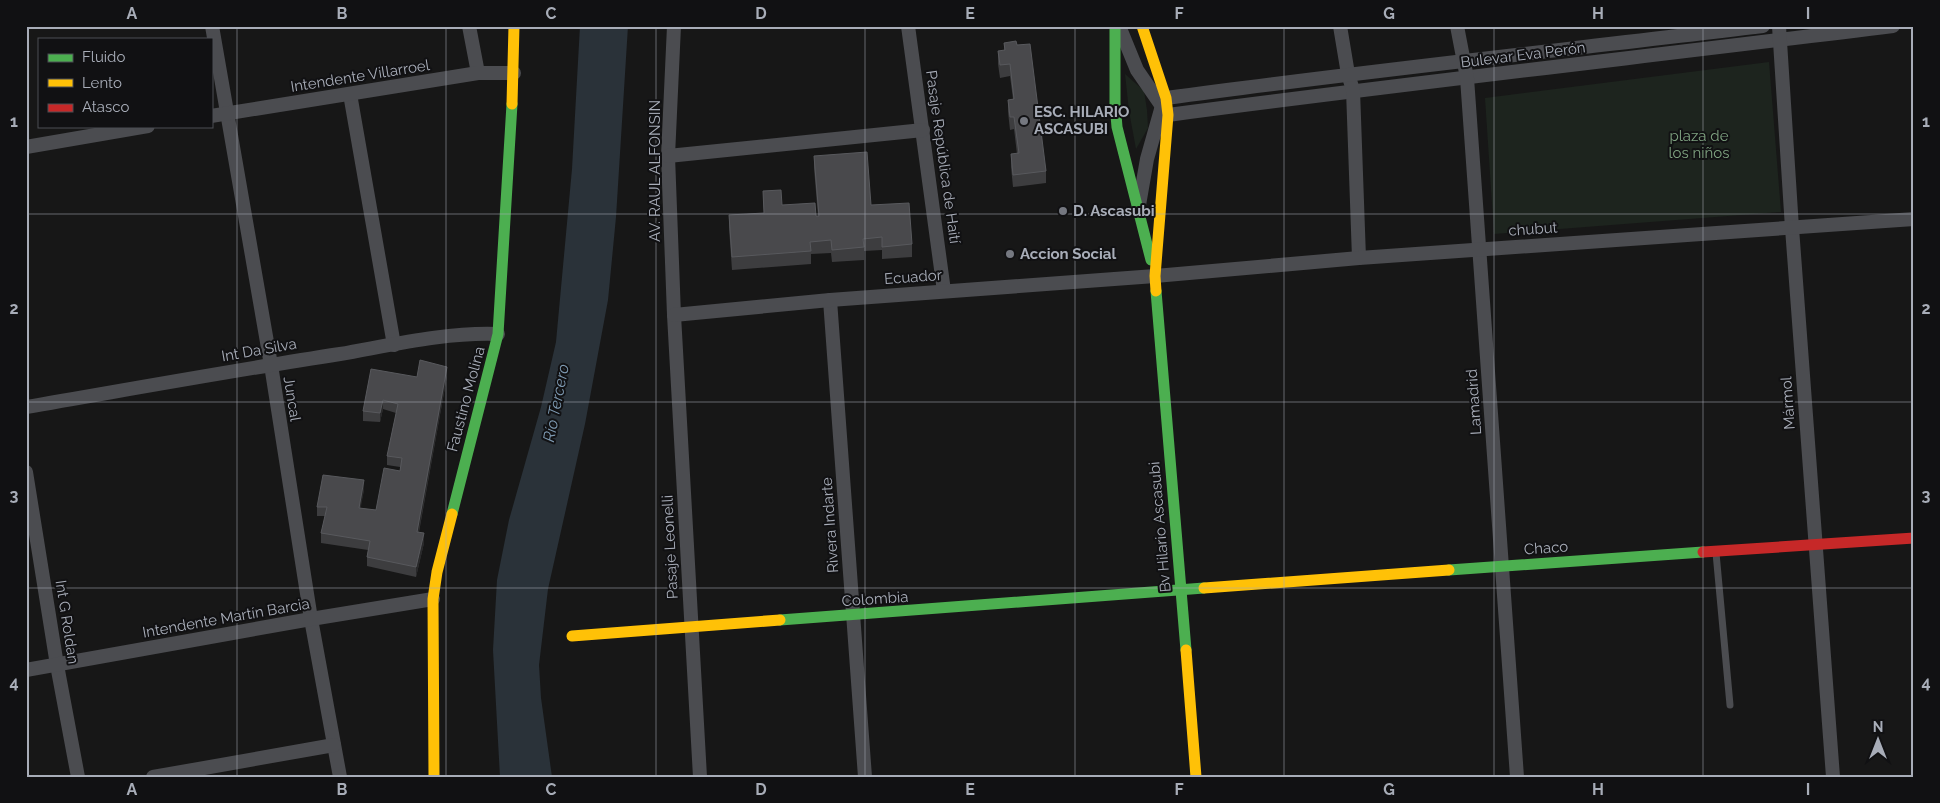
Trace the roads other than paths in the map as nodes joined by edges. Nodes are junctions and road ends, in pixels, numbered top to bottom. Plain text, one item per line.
1 (212, 26) edge
2 (469, 26) edge
3 (514, 26) edge
4 (674, 26) edge
5 (908, 26) edge
6 (1115, 26) edge
7 (1119, 26) edge
8 (1142, 26) edge
9 (1340, 26) edge
10 (1458, 26) edge
11 (1762, 26) edge
12 (1893, 26) edge
13 (1779, 33) edge
14 (1463, 62) junction
15 (514, 73) junction
16 (478, 74) junction
17 (1348, 74) junction
18 (1467, 78) junction
19 (1353, 90) junction
20 (350, 94) junction
21 (1165, 107) junction
22 (228, 113) junction
23 (212, 116) edge
24 (136, 128) edge
25 (923, 130) junction
26 (26, 147) edge
27 (668, 156) junction
28 (1138, 209) junction
29 (1914, 219) edge
30 (1792, 228) junction
31 (1480, 249) junction
32 (1359, 258) junction
33 (1155, 276) junction
34 (944, 291) junction
35 (830, 300) junction
36 (674, 315) junction
37 (498, 334) junction
38 (394, 345) junction
39 (270, 364) junction
40 (26, 408) edge
41 (26, 472) edge
42 (1914, 538) edge
43 (1815, 546) junction
44 (1716, 552) junction
45 (1501, 566) junction
46 (1180, 591) junction
47 (433, 598) junction
48 (853, 615) junction
49 (311, 618) junction
50 (691, 627) junction
51 (572, 636) dead end
52 (58, 665) junction
53 (26, 670) edge
54 (1730, 705) dead end
55 (334, 744) junction
56 (78, 777) edge
57 (153, 777) edge
58 (340, 777) edge
59 (434, 777) edge
60 (700, 777) edge
61 (865, 777) edge
62 (1196, 777) edge
63 (1517, 777) edge
64 (1833, 777) edge

1 - 22 street, Juncal
2 - 16 street
3 - 15 street, Faustino Molina
4 - 27 street, AV. RAUL ALFONSIN
5 - 25 street, Pasaje República de Haití
6 - 28 street
7 - 21 street
8 - 21 street
9 - 17 street
10 - 14 street, Lamadrid
11 - 14 street, Bulevar Eva Perón
12 - 13 street, Bulevar Eva Perón
13 - 18 street, Bulevar Eva Perón
13 - 30 street, Mármol
14 - 17 street, Bulevar Eva Perón
14 - 18 street, Lamadrid
15 - 16 street, Intendente Villarroel
15 - 37 street, Faustino Molina
16 - 20 street, Intendente Villarroel
17 - 19 street
17 - 21 street, Bulevar Eva Perón
18 - 19 street, Bulevar Eva Perón
18 - 31 street, Lamadrid
19 - 21 street, Bulevar Eva Perón
19 - 32 street
20 - 22 street, Intendente Villarroel
20 - 38 street
21 - 28 street
21 - 33 street
22 - 23 street, Intendente Villarroel
22 - 39 street, Juncal
24 - 26 street
25 - 27 street
25 - 34 street, Pasaje República de Haití
27 - 36 street, AV. RAUL ALFONSIN
28 - 33 street
29 - 30 street, chubut
30 - 31 street, chubut
30 - 43 street, Mármol
31 - 32 street, chubut
31 - 45 street, Lamadrid
32 - 33 street, chubut
33 - 34 street, Ecuador
33 - 46 street, Bv Hilario Ascasubi
34 - 35 street, Ecuador
35 - 36 street, Ecuador
35 - 48 street, Rivera Indarte
36 - 50 street, Pasaje Leonelli
37 - 38 street, Int Da Silva
37 - 47 street, Faustino Molina
38 - 39 street, Int Da Silva
39 - 40 street, Int Da Silva
39 - 49 street, Juncal
41 - 52 street, Int G Roldan
42 - 43 street, Chaco
43 - 44 street, Chaco
43 - 64 street, Mármol
44 - 45 street, Chaco
44 - 54 lane
45 - 46 street, Chaco
45 - 63 street, Lamadrid
46 - 48 street, Colombia
46 - 62 street, Bv Hilario Ascasubi
47 - 49 street, Intendente Martín Barcia
47 - 59 street, Faustino Molina
48 - 50 street, Colombia
48 - 61 street, Rivera Indarte
49 - 52 street, Intendente Martín Barcia
49 - 55 street, Juncal
50 - 51 street, Colombia
50 - 60 street, Pasaje Leonelli
52 - 53 street, Intendente Martín Barcia
52 - 56 street, Int G Roldan
55 - 57 street
55 - 58 street, Juncal

